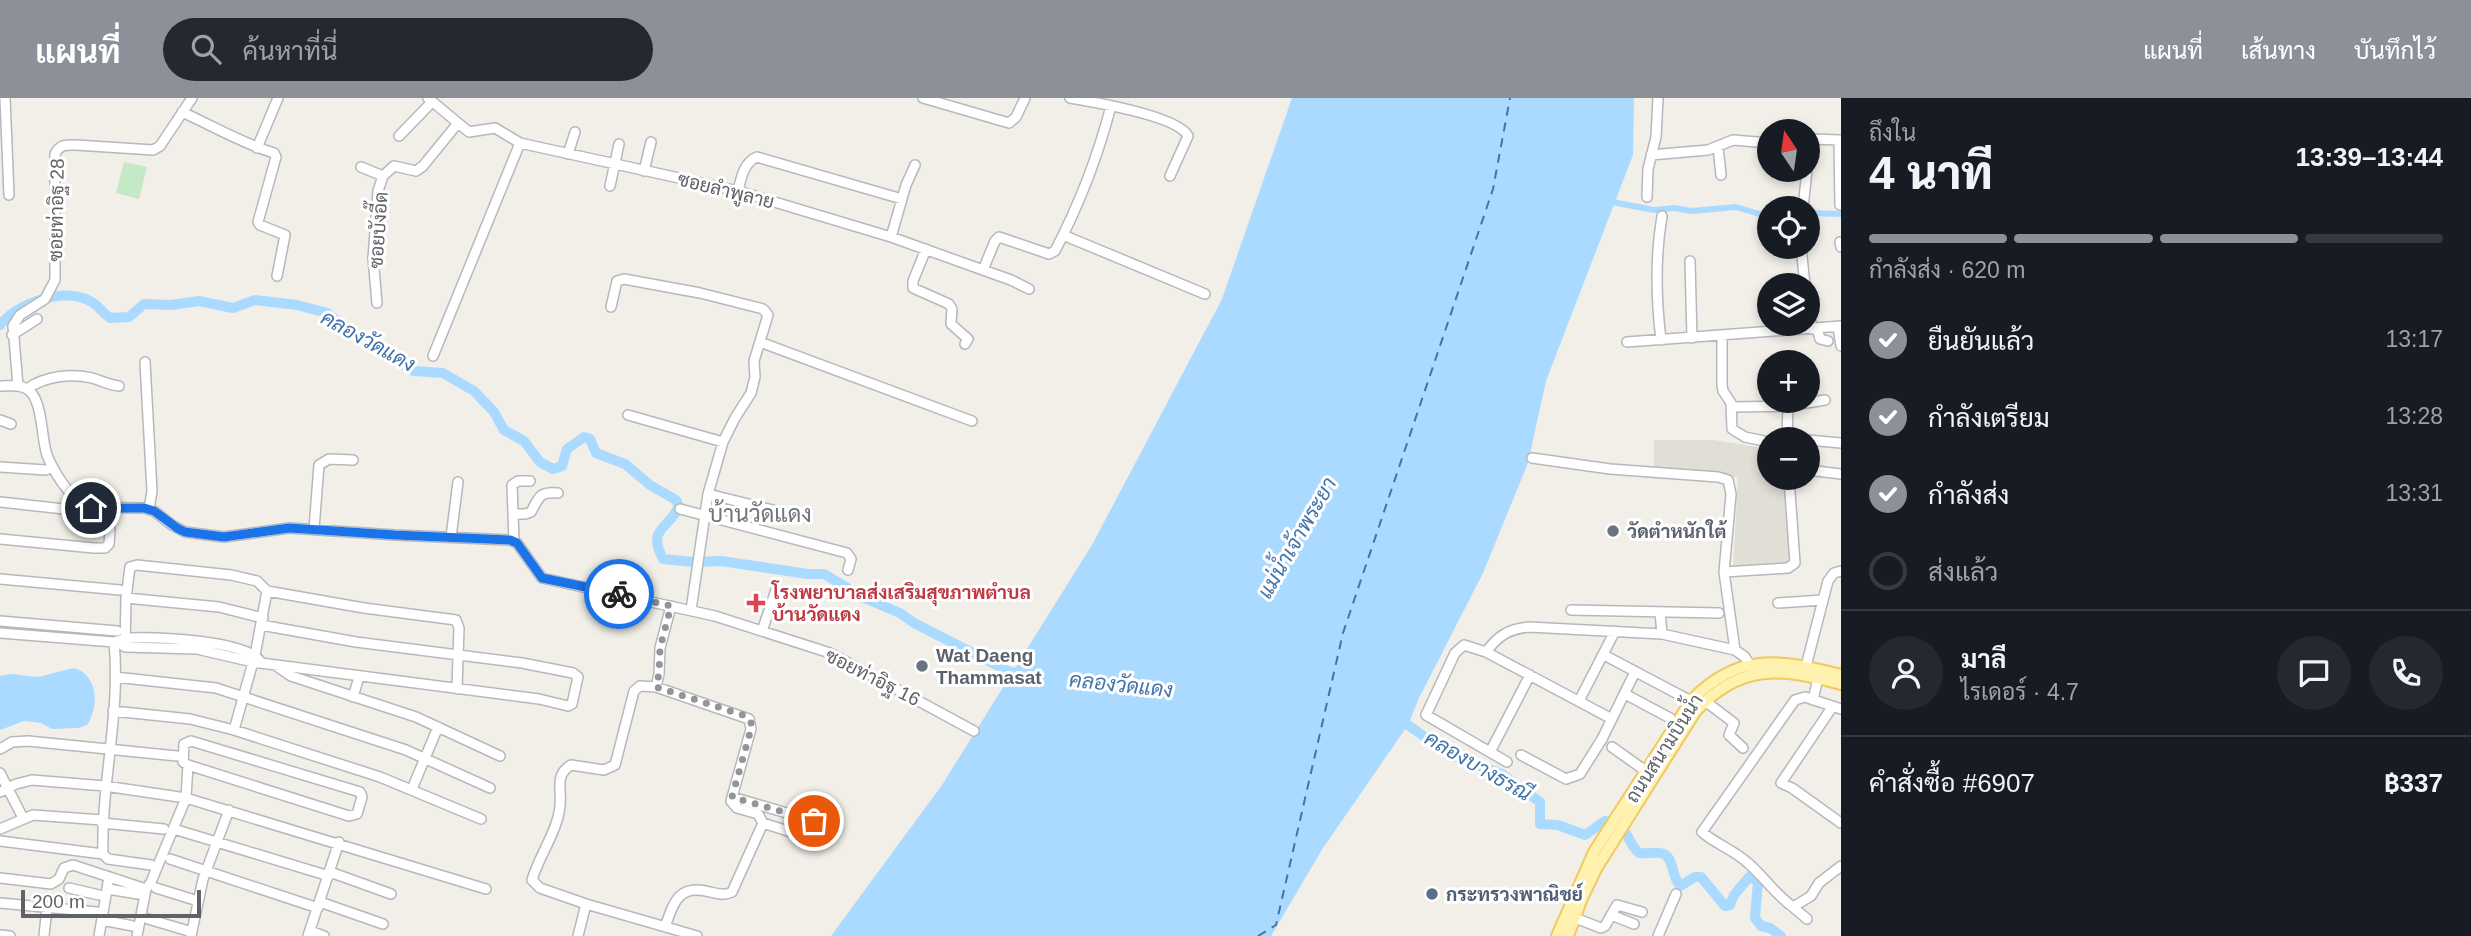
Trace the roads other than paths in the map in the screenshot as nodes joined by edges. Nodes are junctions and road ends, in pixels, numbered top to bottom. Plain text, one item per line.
1 (5, 98) edge
2 (192, 98) edge
3 (278, 98) edge
4 (923, 98) edge
5 (1025, 98) edge
6 (1070, 98) edge
7 (1658, 98) edge
8 (430, 100) edge
9 (1111, 106) junction
10 (182, 113) junction
11 (458, 123) junction
12 (575, 132) dead end
13 (3, 134) edge
14 (399, 136) dead end
15 (1820, 139) edge
16 (1840, 140) edge
17 (651, 142) dead end
18 (1757, 142) edge
19 (520, 143) junction
20 (619, 144) dead end
21 (1718, 147) junction
22 (257, 148) junction
23 (568, 154) junction
24 (1651, 155) junction
25 (615, 164) junction
26 (915, 165) dead end
27 (361, 167) dead end
28 (644, 171) junction
29 (1721, 175) dead end
30 (383, 176) junction
31 (1170, 176) dead end
32 (610, 186) dead end
33 (737, 191) junction
34 (9, 195) dead end
35 (1647, 197) dead end
36 (902, 199) junction
37 (1840, 205) edge
38 (1662, 216) dead end
39 (1063, 235) junction
40 (891, 237) junction
41 (926, 249) junction
42 (1690, 261) dead end
43 (983, 270) junction
44 (277, 276) dead end
45 (1029, 289) dead end
46 (1205, 294) dead end
47 (377, 303) dead end
48 (611, 307) dead end
49 (37, 319) dead end
50 (1840, 327) edge
51 (1820, 328) edge
52 (1757, 331) edge
53 (12, 335) junction
54 (1722, 336) junction
55 (1818, 336) edge
56 (1692, 338) junction
57 (1661, 340) junction
58 (1828, 341) dead end
59 (760, 342) junction
60 (1627, 342) dead end
61 (965, 344) dead end
62 (1841, 346) edge
63 (433, 356) dead end
64 (145, 362) dead end
65 (0, 386) edge
66 (119, 386) dead end
67 (23, 387) junction
68 (1825, 400) dead end
69 (1820, 401) edge
70 (1732, 407) junction
71 (1757, 407) edge
72 (628, 415) dead end
73 (0, 420) edge
74 (972, 421) dead end
75 (11, 425) dead end
76 (1757, 440) edge
77 (1820, 441) edge
78 (723, 442) junction
79 (1841, 443) edge
80 (1532, 458) dead end
81 (352, 460) dead end
82 (0, 467) edge
83 (47, 470) dead end
84 (1820, 471) edge
85 (1841, 474) edge
86 (530, 481) dead end
87 (458, 482) dead end
88 (1790, 490) edge
89 (558, 493) dead end
90 (708, 494) junction
91 (0, 502) edge
92 (149, 509) junction
93 (680, 509) dead end
94 (785, 513) dead end
95 (513, 514) junction
96 (704, 516) junction
97 (314, 529) junction
98 (451, 537) junction
99 (0, 539) edge
100 (514, 541) junction
101 (848, 570) dead end
102 (1724, 572) junction
103 (1838, 572) edge
104 (0, 579) edge
105 (776, 590) dead end
106 (267, 592) junction
107 (123, 594) junction
108 (1823, 600) junction
109 (1778, 603) dead end
110 (671, 606) junction
111 (691, 610) junction
112 (1571, 610) dead end
113 (1595, 611) junction
114 (1660, 612) junction
115 (1719, 613) dead end
116 (0, 621) edge
117 (262, 622) junction
118 (1595, 630) junction
119 (762, 631) junction
120 (1615, 631) junction
121 (0, 633) edge
122 (1662, 634) junction
123 (120, 640) junction
124 (1735, 650) junction
125 (1486, 652) junction
126 (458, 655) junction
127 (1604, 655) junction
128 (256, 659) junction
129 (1749, 664) junction
130 (275, 665) junction
131 (1806, 666) junction
132 (1635, 672) junction
133 (1530, 675) junction
134 (1841, 675) edge
135 (115, 677) junction
136 (359, 677) junction
137 (1818, 678) junction
138 (1841, 684) edge
139 (656, 687) junction
140 (457, 689) junction
141 (1625, 694) junction
142 (353, 696) junction
143 (244, 697) junction
144 (1813, 699) junction
145 (1579, 701) junction
146 (1691, 701) junction
147 (1704, 701) junction
148 (1837, 708) edge
149 (113, 711) junction
150 (1670, 718) dead end
151 (1612, 719) junction
152 (438, 727) junction
153 (234, 730) junction
154 (974, 731) dead end
155 (1612, 747) dead end
156 (0, 748) edge
157 (1743, 748) dead end
158 (108, 749) junction
159 (1490, 752) junction
160 (1521, 755) dead end
161 (177, 756) dead end
162 (500, 756) dead end
163 (425, 758) junction
164 (1507, 762) dead end
165 (188, 765) junction
166 (1647, 772) junction
167 (0, 774) edge
168 (105, 786) junction
169 (490, 788) dead end
170 (412, 789) junction
171 (4, 790) edge
172 (732, 797) junction
173 (186, 798) junction
174 (229, 810) junction
175 (1625, 815) junction
176 (23, 818) junction
177 (481, 819) dead end
178 (102, 821) junction
179 (763, 823) junction
180 (1841, 823) edge
181 (0, 829) edge
182 (164, 829) dead end
183 (1616, 829) junction
184 (177, 830) dead end
185 (0, 841) edge
186 (339, 842) junction
187 (218, 843) junction
188 (103, 854) junction
189 (170, 859) dead end
190 (151, 865) dead end
191 (1841, 866) edge
192 (207, 872) junction
193 (329, 874) junction
194 (109, 877) junction
195 (0, 878) edge
196 (108, 889) junction
197 (486, 889) dead end
198 (147, 891) junction
199 (391, 894) dead end
200 (1676, 894) dead end
201 (99, 895) dead end
202 (198, 901) junction
203 (0, 903) edge
204 (586, 904) junction
205 (319, 905) junction
206 (1793, 906) junction
207 (47, 907) junction
208 (74, 909) junction
209 (1642, 912) dead end
210 (1611, 915) junction
211 (100, 916) junction
212 (1575, 918) junction
213 (148, 919) dead end
214 (1807, 919) dead end
215 (383, 924) dead end
216 (1634, 924) dead end
217 (133, 926) dead end
218 (664, 928) junction
219 (191, 934) edge
220 (309, 934) edge
221 (0, 935) edge
222 (10, 936) edge
223 (44, 936) edge
224 (99, 936) edge
225 (137, 936) edge
226 (324, 936) edge
227 (578, 936) edge
228 (696, 936) edge
229 (1557, 936) edge
230 (1568, 936) edge
231 (1658, 936) edge

1 - 13 street
2 - 10 street, ซอยท่าอิฐ 28
3 - 22 street
4 - 5 street
6 - 9 street
7 - 24 street
8 - 11 street, ซอยลำพูลาย
8 - 14 street
9 - 31 street
9 - 39 street
10 - 22 street
10 - 53 street, ซอยท่าอิฐ 28
11 - 19 street, ซอยลำพูลาย
11 - 30 street, ซอยบังอี๊ด
12 - 23 street
13 - 34 street
15 - 16 street
16 - 37 street
17 - 28 street
18 - 21 street
19 - 23 street, ซอยลำพูลาย
19 - 63 street
20 - 25 street
21 - 24 street
21 - 29 street
22 - 44 street
23 - 25 street, ซอยลำพูลาย
24 - 35 street
25 - 28 street, ซอยลำพูลาย
25 - 32 street
26 - 36 street
27 - 30 street
28 - 33 street, ซอยลำพูลาย
30 - 47 street, ซอยบังอี๊ด
33 - 36 street
33 - 40 street, ซอยลำพูลาย
36 - 40 street
38 - 57 street
39 - 43 street
39 - 46 street
40 - 41 street, ซอยลำพูลาย
41 - 43 street, ซอยลำพูลาย
41 - 61 street
42 - 56 street
43 - 45 street, ซอยลำพูลาย
48 - 59 street
49 - 53 street
50 - 51 street
50 - 62 street
52 - 54 street
53 - 67 street
54 - 56 street
54 - 70 street
55 - 58 street
56 - 57 street
57 - 60 street
59 - 74 street
59 - 78 street
64 - 92 street
65 - 67 street
66 - 67 street
67 - 92 street
68 - 69 street
70 - 71 street
70 - 76 street
72 - 78 street
73 - 75 street
77 - 79 street
78 - 90 street
80 - 102 street
81 - 97 street
82 - 83 street
84 - 85 street
86 - 95 street
87 - 98 street
88 - 102 street
89 - 95 street
90 - 94 street
90 - 96 street
91 - 99 street
92 - 97 street
93 - 96 street
95 - 100 street
96 - 101 street
96 - 111 street
97 - 98 street
98 - 100 street
100 - 110 street, ซอยท่าอิฐ 16
102 - 124 street
103 - 108 street
104 - 107 street
105 - 119 street
106 - 107 street
106 - 117 street
106 - 126 street
107 - 117 street
107 - 123 street
108 - 109 street
108 - 131 street
110 - 111 street, ซอยท่าอิฐ 16
110 - 139 street
111 - 119 street, ซอยท่าอิฐ 16
112 - 113 street
113 - 114 street
113 - 118 street
114 - 115 street
114 - 122 street
116 - 123 street
117 - 126 street
117 - 128 street
118 - 120 street
118 - 125 street
119 - 154 street, ซอยท่าอิฐ 16
120 - 122 street
120 - 127 street
121 - 123 street
122 - 124 street
123 - 128 street
123 - 135 street
124 - 129 street
125 - 133 street
125 - 159 street
126 - 140 street
126 - 140 street
127 - 132 street
127 - 145 street
128 - 130 street
128 - 143 street
129 - 131 main road, ถนนสนามบินน้ำ
129 - 146 main road, ถนนสนามบินน้ำ
130 - 136 street
130 - 142 street
131 - 134 main road, ถนนสนามบินน้ำ
132 - 141 street
132 - 146 street
133 - 145 street
133 - 159 street
135 - 143 street
135 - 149 street
136 - 140 street
136 - 142 street
137 - 138 main road, ถนนสนามบินน้ำ
137 - 144 street
137 - 147 main road, ถนนสนามบินน้ำ
139 - 172 street
139 - 204 street
141 - 150 street
141 - 151 street
142 - 152 street
143 - 153 street
143 - 163 street
144 - 148 street
144 - 206 street
145 - 151 street
146 - 166 main road, ถนนสนามบินน้ำ
147 - 157 street
147 - 175 main road, ถนนสนามบินน้ำ
148 - 180 street
149 - 153 street
149 - 158 street
151 - 160 street
152 - 162 street
152 - 163 street
153 - 170 street
155 - 166 street
156 - 158 street
158 - 161 street
158 - 168 street
159 - 164 street
163 - 169 street
163 - 170 street
165 - 165 street
165 - 173 street
166 - 175 main road, ถนนสนามบินน้ำ
167 - 171 street
168 - 171 street
168 - 173 street
168 - 178 street
170 - 177 street
171 - 176 street
172 - 179 street
172 - 179 street
173 - 174 street
173 - 198 street
174 - 186 street
174 - 187 street
175 - 183 main road, ถนนสนามบินน้ำ
176 - 178 street
176 - 181 street
178 - 182 street
178 - 188 street
179 - 218 street
183 - 212 main road, ถนนสนามบินน้ำ
183 - 229 main road, ถนนสนามบินน้ำ
184 - 187 street
185 - 188 street
186 - 193 street
186 - 197 street
187 - 192 street
187 - 193 street
188 - 190 street
189 - 192 street
191 - 206 street
192 - 202 street
192 - 205 street
193 - 199 street
193 - 205 street
194 - 195 street
194 - 196 street
194 - 198 street
196 - 198 street
196 - 211 street
198 - 202 street
198 - 225 street
200 - 231 street
201 - 208 street
202 - 219 street
203 - 207 street
204 - 218 street
204 - 227 street
205 - 215 street
205 - 220 street
206 - 214 street
207 - 208 street
207 - 223 street
208 - 211 street
209 - 210 street
210 - 212 street
210 - 216 street
211 - 217 street
211 - 224 street
212 - 230 main road, ถนนสนามบินน้ำ
213 - 219 street
218 - 228 street
220 - 226 street
221 - 222 street

